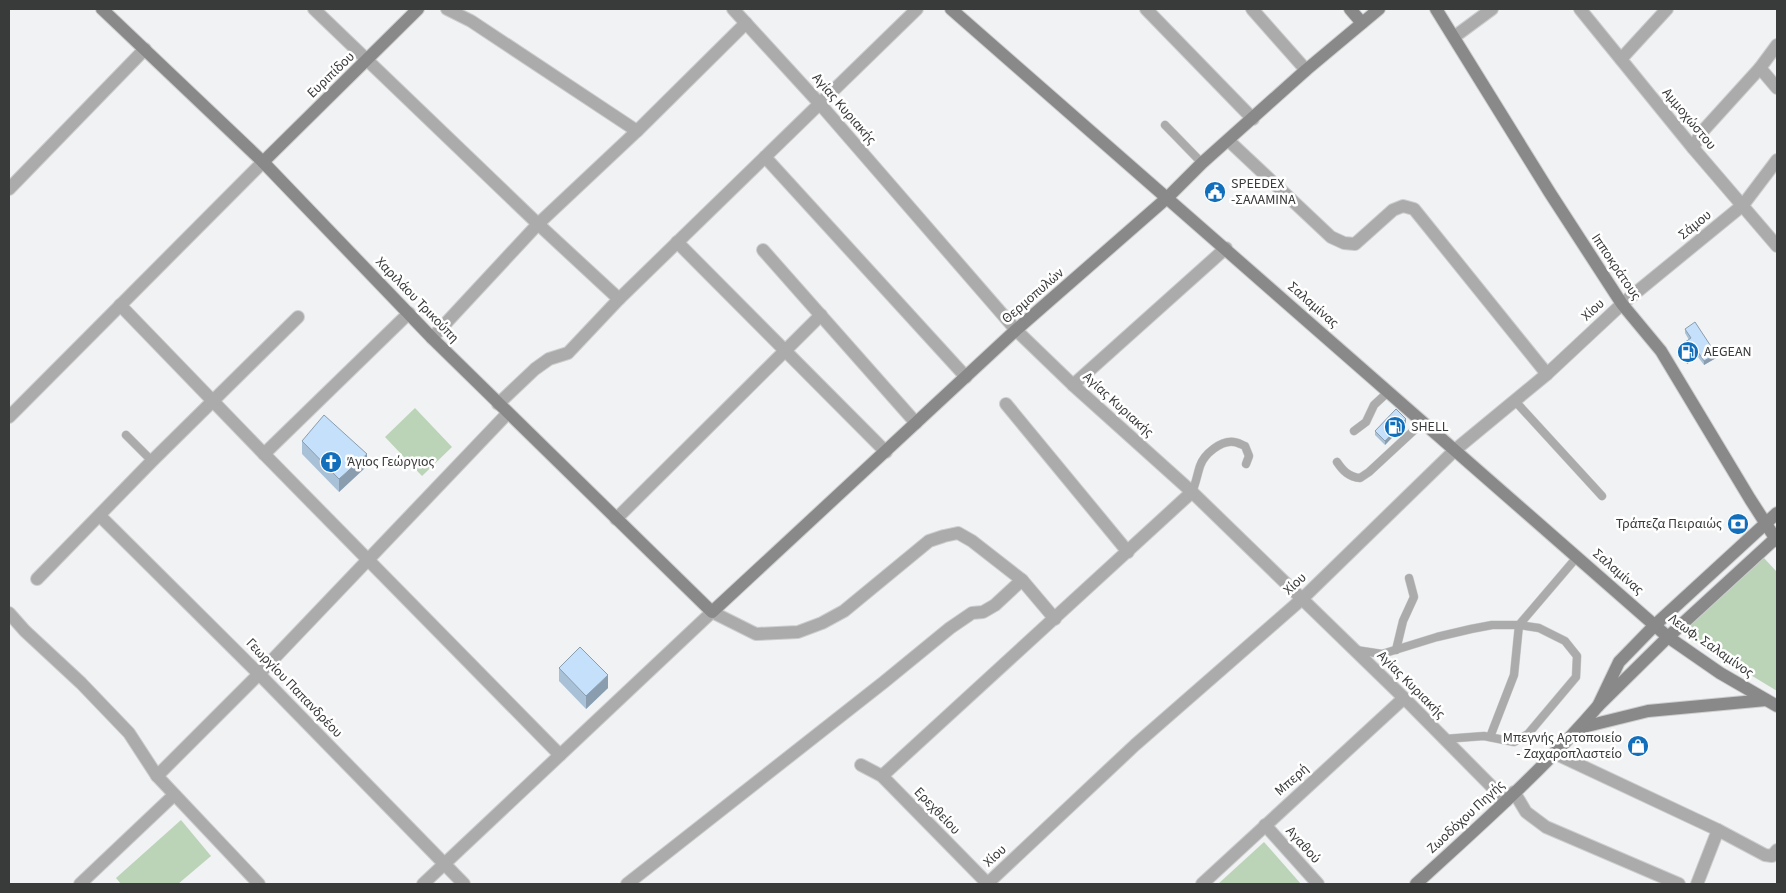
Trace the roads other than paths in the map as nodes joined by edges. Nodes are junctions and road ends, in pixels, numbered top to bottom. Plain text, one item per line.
1 (102, 9) edge
2 (314, 9) edge
3 (418, 9) edge
4 (447, 9) edge
5 (733, 9) edge
6 (917, 9) edge
7 (951, 9) edge
8 (1146, 9) edge
9 (1252, 9) edge
10 (1350, 9) edge
11 (1379, 9) edge
12 (1436, 9) edge
13 (1492, 9) edge
14 (1580, 9) edge
15 (1667, 9) edge
16 (746, 23) junction
17 (1362, 23) junction
18 (1454, 37) junction
19 (1777, 45) edge
20 (145, 49) junction
21 (1621, 59) junction
22 (367, 61) junction
23 (1760, 68) junction
24 (1306, 70) junction
25 (1777, 88) edge
26 (820, 104) junction
27 (1253, 119) junction
28 (1165, 125) dead end
29 (637, 131) junction
30 (1229, 141) junction
31 (1693, 148) junction
32 (765, 157) junction
33 (1777, 160) edge
34 (263, 162) junction
35 (1202, 163) junction
36 (9, 189) edge
37 (1167, 198) junction
38 (1743, 205) junction
39 (538, 224) junction
40 (678, 242) junction
41 (1777, 246) edge
42 (1226, 248) junction
43 (763, 250) dead end
44 (619, 299) junction
45 (1622, 304) junction
46 (120, 305) junction
47 (409, 313) junction
48 (821, 315) junction
49 (298, 317) dead end
50 (1016, 330) junction
51 (432, 338) junction
52 (785, 350) junction
53 (1547, 374) junction
54 (966, 377) junction
55 (1073, 385) junction
56 (1388, 392) junction
57 (213, 401) junction
58 (1515, 401) junction
59 (498, 404) junction
60 (1006, 404) dead end
61 (11, 411) edge
62 (508, 414) junction
63 (1423, 422) junction
64 (916, 423) junction
65 (1354, 432) dead end
66 (126, 435) dead end
67 (1455, 450) junction
68 (886, 452) junction
69 (264, 454) junction
70 (152, 461) junction
71 (1337, 462) dead end
72 (1246, 464) dead end
73 (1192, 492) junction
74 (1602, 496) dead end
75 (1777, 513) edge
76 (100, 516) junction
77 (616, 519) junction
78 (1766, 524) junction
79 (1777, 538) edge
80 (1128, 552) junction
81 (1577, 556) junction
82 (368, 560) junction
83 (1409, 578) dead end
84 (37, 580) dead end
85 (1022, 580) junction
86 (1302, 599) junction
87 (712, 612) junction
88 (9, 613) edge
89 (1054, 619) junction
90 (1519, 624) junction
91 (1655, 625) junction
92 (1668, 637) junction
93 (1354, 650) junction
94 (1396, 650) junction
95 (259, 674) junction
96 (1404, 698) junction
97 (1771, 703) edge
98 (1598, 706) junction
99 (1579, 728) junction
100 (1490, 738) junction
101 (1444, 739) junction
102 (1554, 753) junction
103 (560, 755) junction
104 (861, 765) dead end
105 (157, 776) junction
106 (882, 776) junction
107 (174, 795) junction
108 (1510, 797) junction
109 (1265, 825) junction
110 (1718, 830) junction
111 (1777, 850) edge
112 (444, 864) junction
113 (638, 875) junction
114 (80, 884) edge
115 (259, 884) edge
116 (423, 884) edge
117 (464, 884) edge
118 (627, 884) edge
119 (648, 884) edge
120 (987, 884) edge
121 (1202, 884) edge
122 (1318, 884) edge
123 (1416, 884) edge
124 (1679, 884) edge
125 (1697, 884) edge

1 - 20 street, Χαριλάου Τρικούπη
2 - 22 street
3 - 22 street, Ευριπίδου
4 - 29 street
5 - 16 street, Αγίας Κυριακής
6 - 26 street
7 - 37 street, Σαλαμίνας
8 - 27 street
9 - 24 street
10 - 17 street
11 - 17 street, Θερμοπυλών
12 - 18 street, Ιπποκράτους
13 - 18 street
14 - 21 street, Αμμοχώστου
15 - 21 street
16 - 26 street, Αγίας Κυριακής
16 - 29 street
17 - 24 street, Θερμοπυλών
18 - 45 street, Ιπποκράτους
19 - 23 street
20 - 34 street, Χαριλάου Τρικούπη
20 - 36 street
21 - 31 street, Αμμοχώστου
22 - 34 street, Ευριπίδου
22 - 39 street
23 - 25 street
23 - 31 street
24 - 27 street, Θερμοπυλών
26 - 32 street
26 - 50 street, Αγίας Κυριακής
27 - 30 street, Θερμοπυλών
28 - 35 lane
29 - 39 street
30 - 35 street, Θερμοπυλών
30 - 53 street
31 - 38 street, Αμμοχώστου
32 - 40 street
32 - 54 street
33 - 38 street, Σάμου
34 - 46 street
34 - 47 street, Χαριλάου Τρικούπη
35 - 37 street, Θερμοπυλών
37 - 42 street, Σαλαμίνας
37 - 50 street, Θερμοπυλών
38 - 41 street, Αμμοχώστου
38 - 45 street, Σάμου
39 - 44 street
39 - 51 street
40 - 44 street
40 - 52 street
42 - 55 street
42 - 56 street, Σαλαμίνας
43 - 48 street
44 - 59 street
45 - 53 street, Χίου
45 - 78 street, Ιπποκράτους
46 - 57 street
46 - 61 street
47 - 51 street, Χαριλάου Τρικούπη
47 - 69 street
48 - 52 street
48 - 64 street
49 - 57 street
50 - 54 street, Θερμοπυλών
50 - 55 street, Αγίας Κυριακής
51 - 59 street, Χαριλάου Τρικούπη
52 - 68 street
52 - 77 street
53 - 58 street, Χίου
54 - 64 street, Θερμοπυλών
55 - 73 street, Αγίας Κυριακής
56 - 63 street, Σαλαμίνας
56 - 65 lane
57 - 69 street
57 - 70 street
58 - 67 street, Χίου
58 - 74 lane
59 - 62 street, Χαριλάου Τρικούπη
60 - 80 street
62 - 77 street, Χαριλάου Τρικούπη
62 - 82 street
63 - 67 street, Σαλαμίνας
63 - 71 lane
64 - 68 street, Θερμοπυλών
66 - 70 lane
67 - 81 street, Σαλαμίνας
67 - 86 street, Χίου
68 - 87 street, Θερμοπυλών
69 - 82 street
70 - 76 street
72 - 73 lane
73 - 80 street
73 - 86 street, Αγίας Κυριακής
75 - 78 street, Ζωοδόχου Πηγής
76 - 84 street
76 - 95 street, Γεωργίου Παπανδρέου
77 - 87 street, Χαριλάου Τρικούπη
78 - 79 street, Ιπποκράτους
78 - 91 street, Ζωοδόχου Πηγής
79 - 92 street, Ζωοδόχου Πηγής
80 - 89 street
81 - 90 lane
81 - 91 street, Σαλαμίνας
82 - 95 street
82 - 103 street
83 - 94 lane
85 - 87 street
85 - 89 street
85 - 113 street
86 - 93 street, Αγίας Κυριακής
86 - 120 street, Χίου
87 - 103 street
88 - 105 street
89 - 106 street
90 - 94 lane
90 - 100 lane
90 - 100 lane
91 - 92 street, Λεωφ. Σαλαμίνος
91 - 98 street, Ζωοδόχου Πηγής
92 - 97 street, Λεωφ. Σαλαμίνος
92 - 98 street, Ζωοδόχου Πηγής
93 - 94 lane
93 - 96 street, Αγίας Κυριακής
95 - 105 street
95 - 112 street, Γεωργίου Παπανδρέου
96 - 101 street, Αγίας Κυριακής
96 - 109 street, Μπερή
97 - 99 street
98 - 99 street, Ζωοδόχου Πηγής
99 - 102 street, Ζωοδόχου Πηγής
100 - 101 lane
101 - 108 street, Αγίας Κυριακής
102 - 108 street, Ζωοδόχου Πηγής
102 - 110 street
103 - 112 street
104 - 106 street, Ερεχθείου
105 - 107 street
106 - 120 street, Ερεχθείου
107 - 114 street
107 - 115 street
108 - 123 street, Ζωοδόχου Πηγής
108 - 124 street, Αγίας Κυριακής
109 - 121 street, Μπερή
109 - 122 street, Αγαθού
110 - 111 street
110 - 125 street
112 - 116 street
112 - 117 street, Γεωργίου Παπανδρέου
113 - 118 street
113 - 119 street

